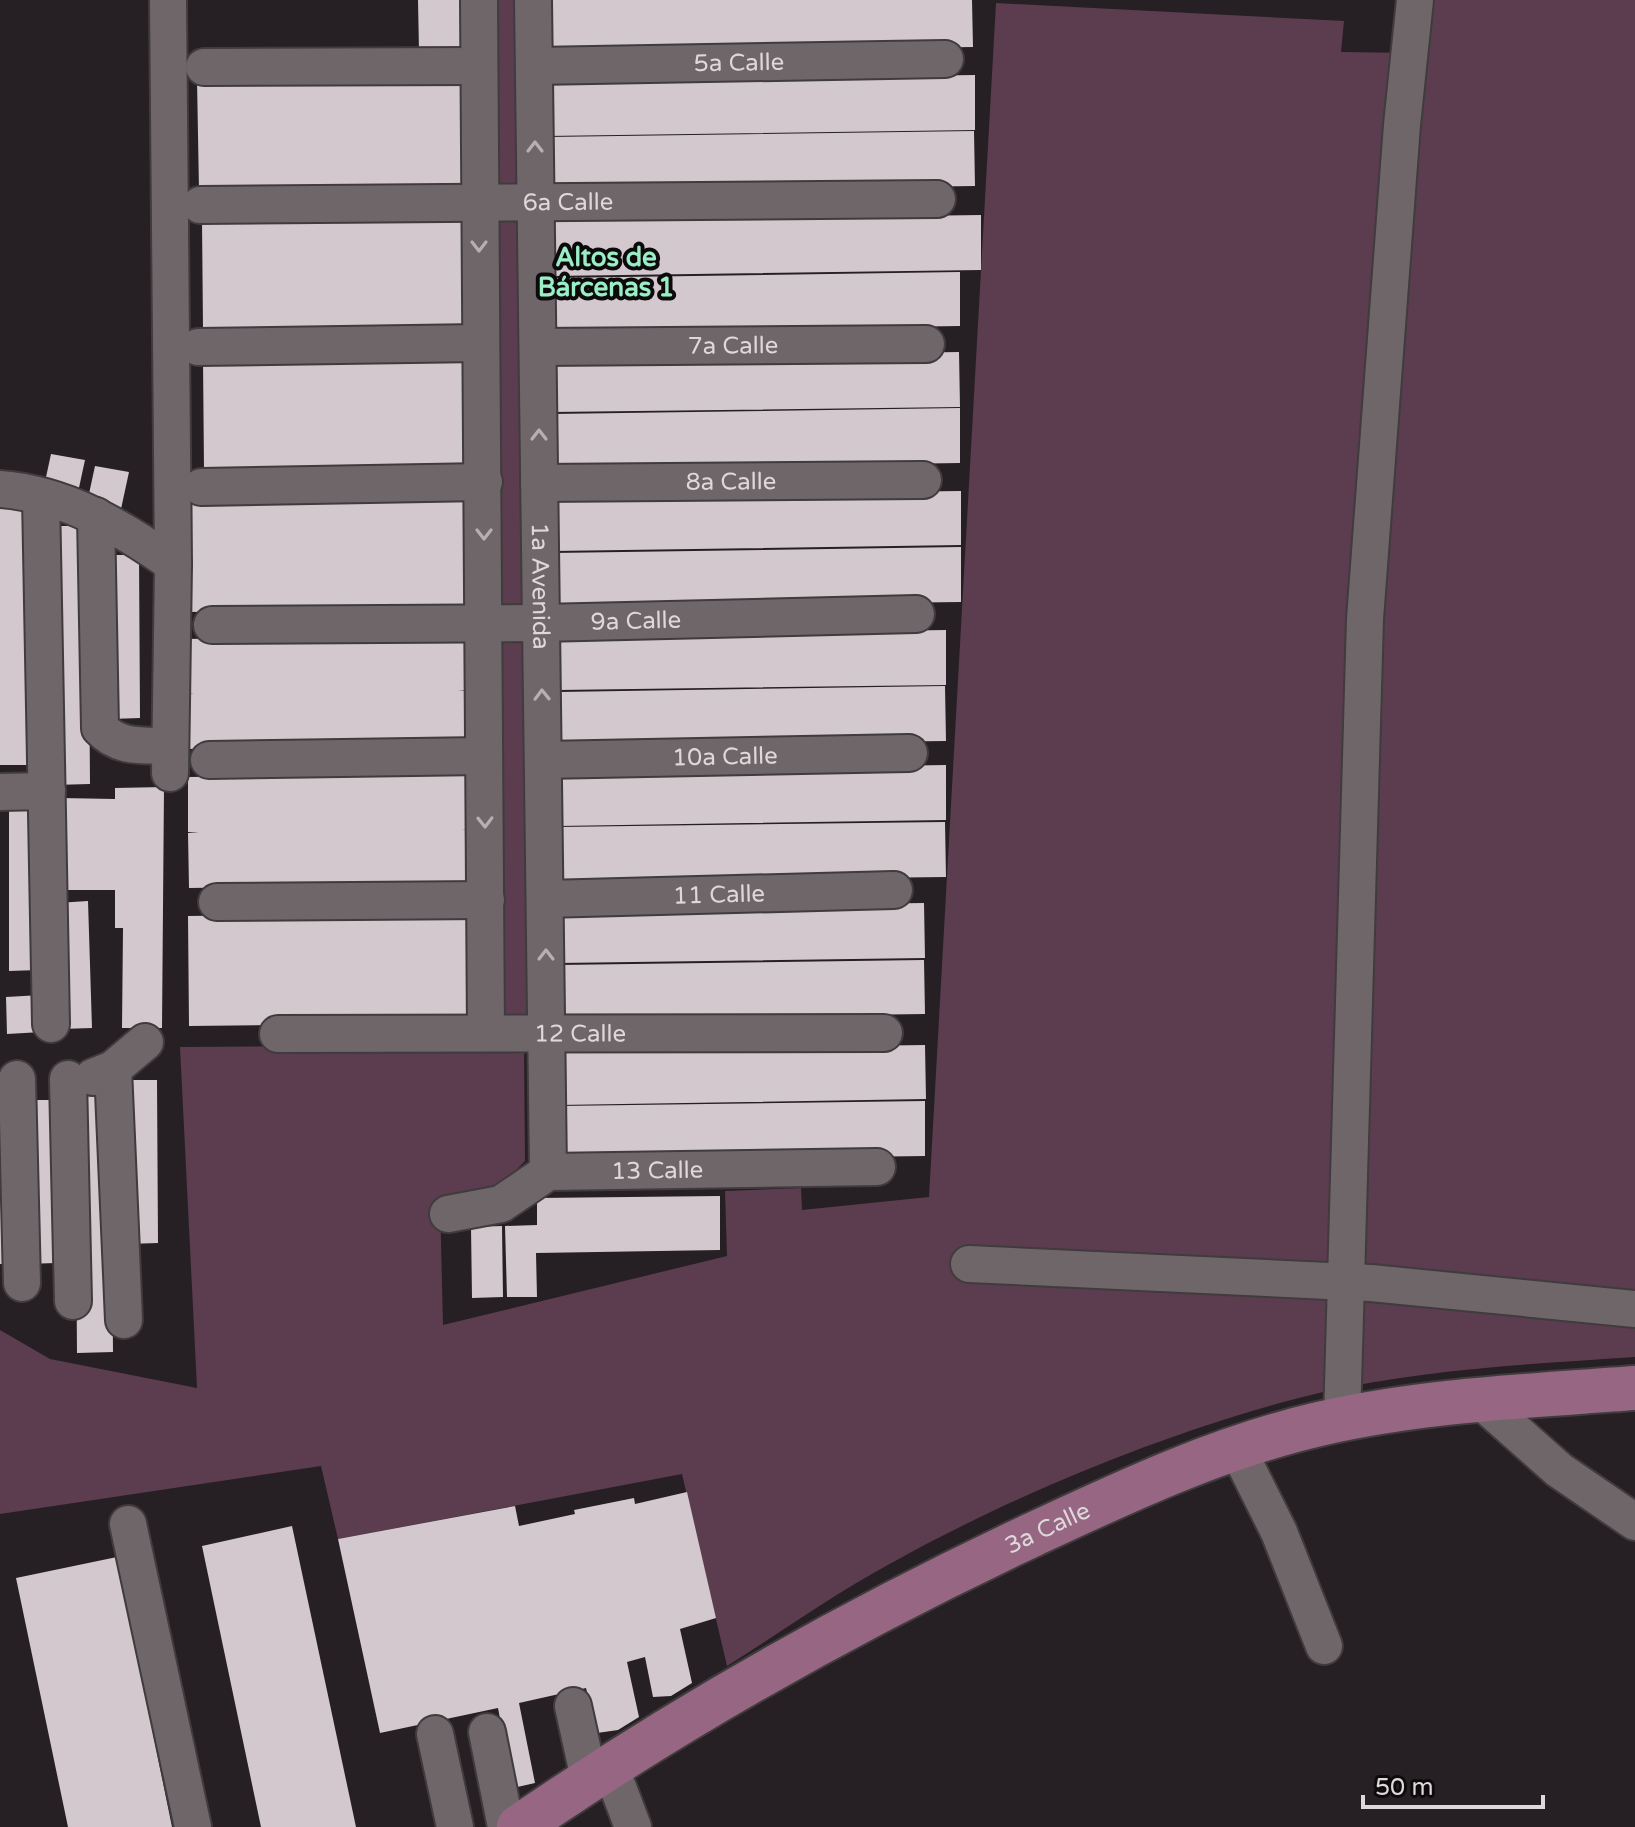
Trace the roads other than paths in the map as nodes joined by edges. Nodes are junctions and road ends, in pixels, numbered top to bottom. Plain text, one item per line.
1 (168, 0) edge
2 (479, 0) edge
3 (533, 0) edge
4 (1415, 0) edge
5 (945, 59) dead end
6 (479, 66) junction
7 (535, 66) junction
8 (204, 67) dead end
9 (937, 199) dead end
10 (479, 202) junction
11 (535, 202) junction
12 (200, 205) dead end
13 (480, 343) junction
14 (926, 344) dead end
15 (198, 347) dead end
16 (539, 347) junction
17 (923, 480) dead end
18 (484, 482) junction
19 (539, 483) junction
20 (201, 487) dead end
21 (0, 489) edge
22 (41, 497) junction
23 (96, 516) junction
24 (173, 564) junction
25 (916, 614) dead end
26 (484, 623) junction
27 (541, 623) junction
28 (212, 625) dead end
29 (909, 753) dead end
30 (484, 756) junction
31 (209, 760) dead end
32 (543, 760) junction
33 (47, 791) junction
34 (0, 792) edge
35 (894, 890) dead end
36 (545, 899) junction
37 (486, 900) junction
38 (217, 902) dead end
39 (51, 1024) dead end
40 (486, 1032) junction
41 (546, 1033) junction
42 (884, 1033) dead end
43 (278, 1034) dead end
44 (145, 1042) dead end
45 (113, 1069) junction
46 (9, 1078) edge
47 (68, 1079) junction
48 (877, 1167) dead end
49 (548, 1172) junction
50 (448, 1214) dead end
51 (969, 1264) dead end
52 (22, 1283) dead end
53 (1344, 1283) junction
54 (73, 1301) dead end
55 (1635, 1309) edge
56 (124, 1320) dead end
57 (1635, 1388) edge
58 (1479, 1399) junction
59 (1342, 1420) junction
60 (1237, 1448) junction
61 (1635, 1522) edge
62 (128, 1524) dead end
63 (1324, 1646) dead end
64 (573, 1706) dead end
65 (487, 1732) dead end
66 (435, 1734) dead end
67 (601, 1776) junction
68 (518, 1826) edge
69 (193, 1827) edge
70 (455, 1827) edge
71 (633, 1827) edge

1 - 24 street
2 - 6 street
3 - 7 street, 1a Avenida
4 - 53 street
5 - 7 street, 5a Calle
6 - 8 street
6 - 10 street
11 -> 7 street, 1a Avenida
9 - 11 street, 6a Calle
10 - 11 street, 6a Calle
10 - 12 street, 6a Calle
10 -> 13 street
11 - 16 street, 1a Avenida
13 - 15 street
13 - 18 street
14 - 16 street, 7a Calle
19 -> 16 street, 1a Avenida
17 - 19 street, 8a Calle
18 - 20 street
18 -> 26 street
19 - 27 street, 1a Avenida
21 - 22 street
22 - 23 street
22 - 33 street
23 - 24 street
23 - 24 street
25 - 27 street, 9a Calle
26 - 27 street, 9a Calle
26 - 28 street, 9a Calle
26 - 30 street
32 -> 27 street, 1a Avenida
29 - 32 street, 10a Calle
30 - 31 street
30 -> 37 street
32 - 36 street, 1a Avenida
33 - 34 street
33 - 39 street
35 - 36 street, 11 Calle
41 -> 36 street, 1a Avenida
37 - 38 street
37 - 40 street
40 - 41 street, 12 Calle
40 - 43 street, 12 Calle
41 - 42 street, 12 Calle
41 - 49 street, 1a Avenida
44 - 45 street
45 - 47 street
45 - 56 street
46 - 47 street
46 - 52 street
47 - 54 street
48 - 49 street, 13 Calle
49 - 50 street
51 - 53 street
53 - 55 street
53 - 59 street
57 - 58 main road, 3a Calle
58 - 59 main road, 3a Calle
58 - 61 street
59 - 60 main road, 3a Calle
60 - 63 street
60 - 67 main road, 3a Calle
62 - 69 street
64 - 67 street
65 - 68 street
66 - 70 street
67 - 68 main road, 3a Calle
67 - 71 street

